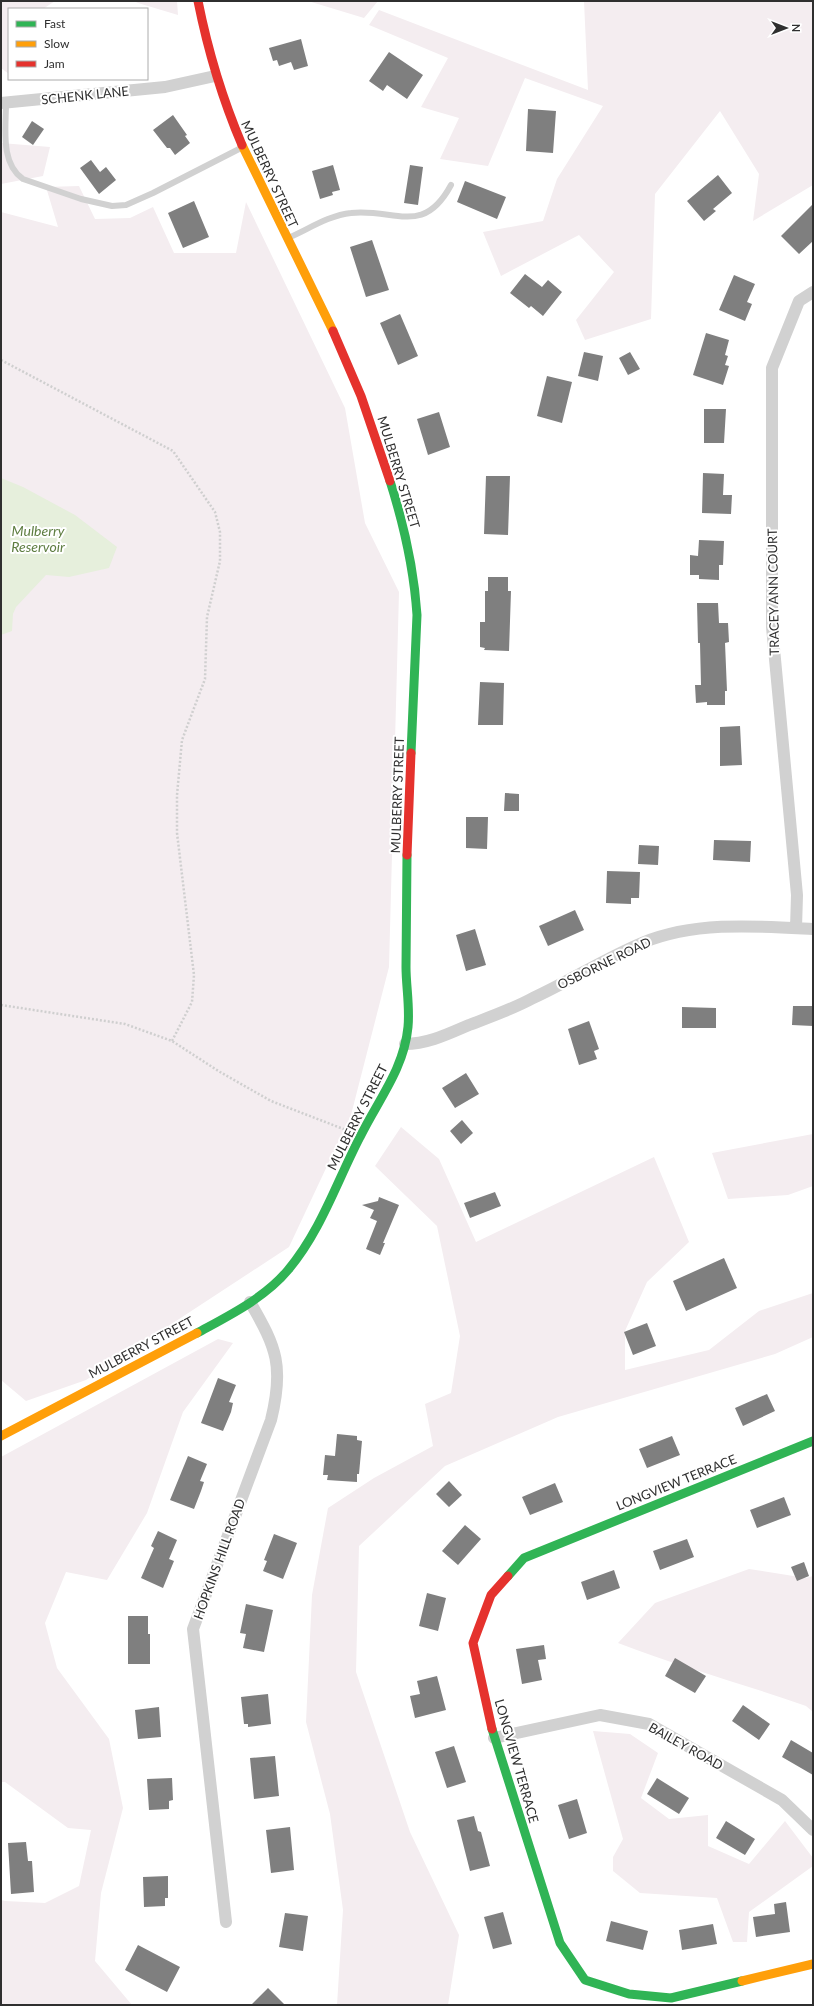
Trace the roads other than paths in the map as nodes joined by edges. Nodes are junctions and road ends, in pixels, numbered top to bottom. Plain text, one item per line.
1 (198, 1) edge
2 (215, 76) junction
3 (4, 103) edge
4 (242, 148) junction
5 (451, 185) dead end
6 (286, 239) junction
7 (813, 292) edge
8 (796, 928) junction
9 (813, 928) edge
10 (405, 1044) junction
11 (250, 1302) junction
12 (1, 1436) edge
13 (813, 1441) edge
14 (494, 1738) junction
15 (813, 1830) edge
16 (226, 1922) dead end
17 (813, 1964) edge

1 - 2 street, MULBERRY STREET
2 - 3 street, SCHENK LANE
2 - 4 street, MULBERRY STREET
3 - 4 lane
4 - 6 street, MULBERRY STREET
5 - 6 lane
6 - 10 street, MULBERRY STREET
7 - 8 street, TRACEY ANN COURT
8 - 9 street, OSBORNE ROAD
8 - 10 street, OSBORNE ROAD
10 - 11 street, MULBERRY STREET
11 - 12 street, MULBERRY STREET
11 - 16 street, HOPKINS HILL ROAD
13 - 14 street, LONGVIEW TERRACE
14 - 15 street, BAILEY ROAD
14 - 17 street, LONGVIEW TERRACE

